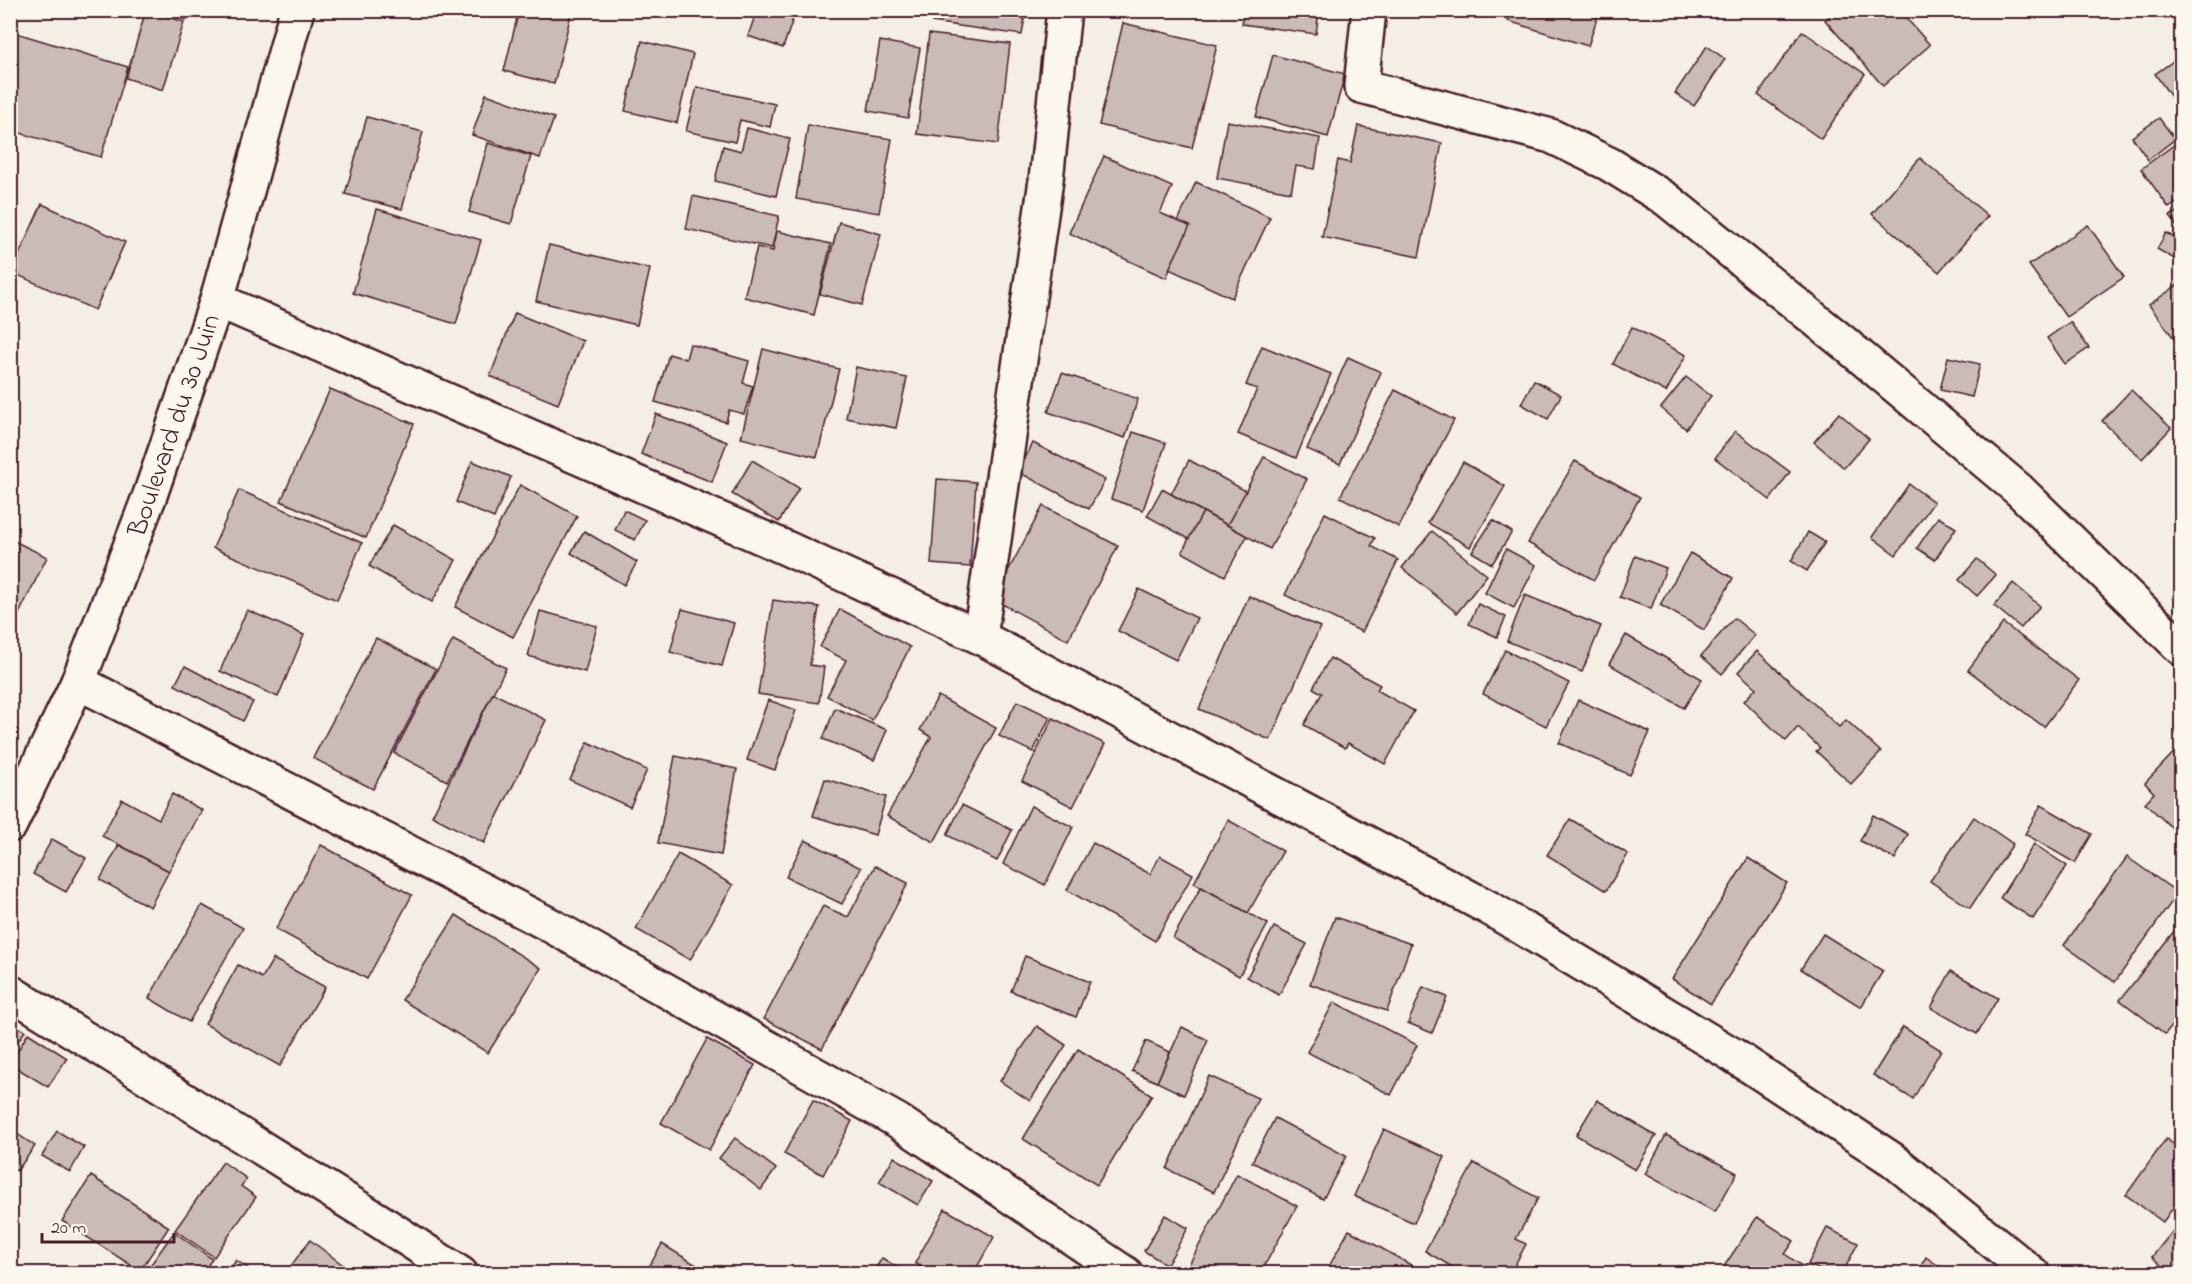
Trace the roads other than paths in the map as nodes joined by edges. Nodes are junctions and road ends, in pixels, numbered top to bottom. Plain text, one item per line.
1 (297, 10) edge
2 (1064, 10) edge
3 (1369, 10) edge
4 (217, 300) junction
5 (980, 637) junction
6 (2181, 649) edge
7 (78, 682) junction
8 (10, 825) edge
9 (10, 992) edge
10 (461, 1274) edge
11 (1126, 1274) edge
12 (2033, 1274) edge

1 - 4 street, Boulevard du 30 Juin
2 - 5 street
3 - 6 street
4 - 5 street
4 - 7 street, Boulevard du 30 Juin
5 - 12 street
7 - 8 street, Boulevard du 30 Juin
7 - 11 street
9 - 10 street

